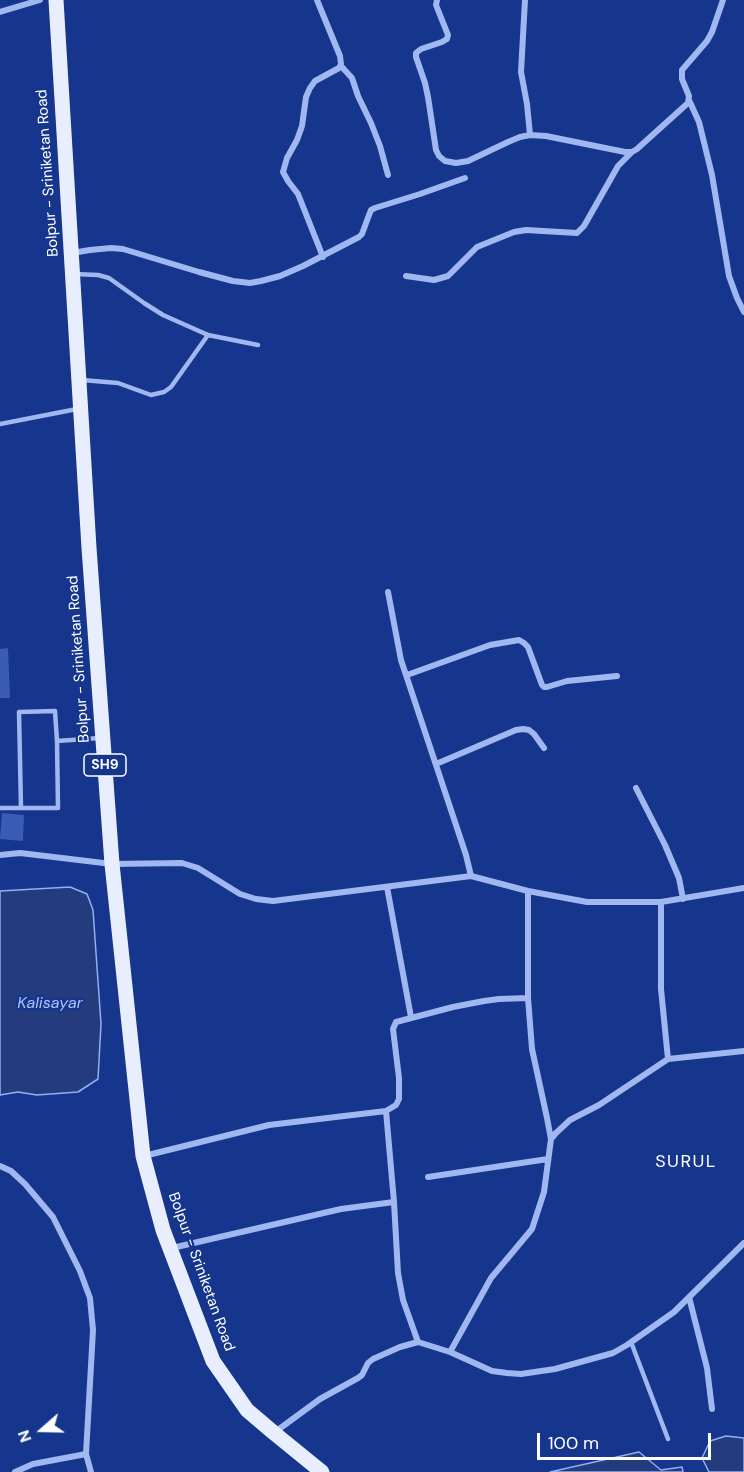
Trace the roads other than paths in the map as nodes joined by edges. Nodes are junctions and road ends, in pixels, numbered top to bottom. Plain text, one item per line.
1 (40, 0) edge
2 (56, 0) edge
3 (317, 0) edge
4 (437, 0) edge
5 (525, 0) edge
6 (723, 0) edge
7 (0, 12) edge
8 (340, 66) junction
9 (689, 100) junction
10 (530, 135) junction
11 (632, 152) junction
12 (388, 175) dead end
13 (465, 177) dead end
14 (72, 253) junction
15 (323, 257) junction
16 (73, 274) junction
17 (406, 276) dead end
18 (744, 312) edge
19 (208, 334) junction
20 (258, 345) dead end
21 (80, 380) junction
22 (81, 408) junction
23 (0, 424) edge
24 (388, 592) dead end
25 (407, 675) junction
26 (617, 676) dead end
27 (103, 738) junction
28 (57, 741) junction
29 (544, 748) dead end
30 (436, 764) junction
31 (636, 788) dead end
32 (0, 808) edge
33 (21, 808) junction
34 (0, 855) edge
35 (112, 864) junction
36 (471, 876) junction
37 (387, 886) junction
38 (744, 888) edge
39 (528, 891) junction
40 (683, 898) junction
41 (661, 902) junction
42 (528, 998) junction
43 (411, 1017) junction
44 (744, 1051) edge
45 (668, 1059) junction
46 (386, 1111) junction
47 (550, 1139) junction
48 (143, 1156) junction
49 (548, 1159) junction
50 (0, 1166) edge
51 (428, 1177) dead end
52 (394, 1202) junction
53 (744, 1242) edge
54 (171, 1248) junction
55 (689, 1297) junction
56 (418, 1342) junction
57 (631, 1342) junction
58 (450, 1352) junction
59 (712, 1409) dead end
60 (273, 1434) junction
61 (668, 1438) dead end
62 (86, 1454) junction
63 (15, 1472) edge
64 (91, 1472) edge
65 (322, 1472) edge

1 - 7 street
2 - 14 main road, Bolpur - Sriniketan Road / SH9
3 - 8 street
4 - 10 street
5 - 10 street
6 - 9 street
8 - 12 street
8 - 15 street
9 - 11 street
9 - 18 street
10 - 11 street
11 - 17 street
13 - 15 street
14 - 15 street
14 - 16 main road, Bolpur - Sriniketan Road / SH9
16 - 19 lane
16 - 21 main road, Bolpur - Sriniketan Road / SH9
19 - 20 lane
19 - 21 lane
21 - 22 main road, Bolpur - Sriniketan Road / SH9
22 - 23 lane
22 - 27 main road, Bolpur - Sriniketan Road / SH9
24 - 25 street
25 - 26 street
25 - 30 street
27 - 28 lane
27 - 35 main road, Bolpur - Sriniketan Road / SH9
28 - 33 lane
28 - 33 lane
29 - 30 street
30 - 36 street
31 - 40 street
32 - 33 lane
34 - 35 street
35 - 37 street
35 - 48 main road, Bolpur - Sriniketan Road / SH9
36 - 37 street
36 - 39 street
37 - 43 street
38 - 40 street
39 - 41 street
39 - 42 street
40 - 41 street
41 - 45 street
42 - 43 street
42 - 47 street
43 - 46 street
44 - 45 street
45 - 47 street
46 - 48 street
46 - 52 street
47 - 49 street
48 - 54 main road, Bolpur - Sriniketan Road / SH9
49 - 51 street
49 - 58 street
50 - 62 street
52 - 54 street
52 - 56 street
53 - 55 street
54 - 60 main road, Bolpur - Sriniketan Road / SH9
55 - 57 street
55 - 59 street
56 - 58 street
56 - 60 street
57 - 58 street
57 - 61 lane
60 - 65 main road, Bolpur - Sriniketan Road / SH9
62 - 63 street
62 - 64 street

